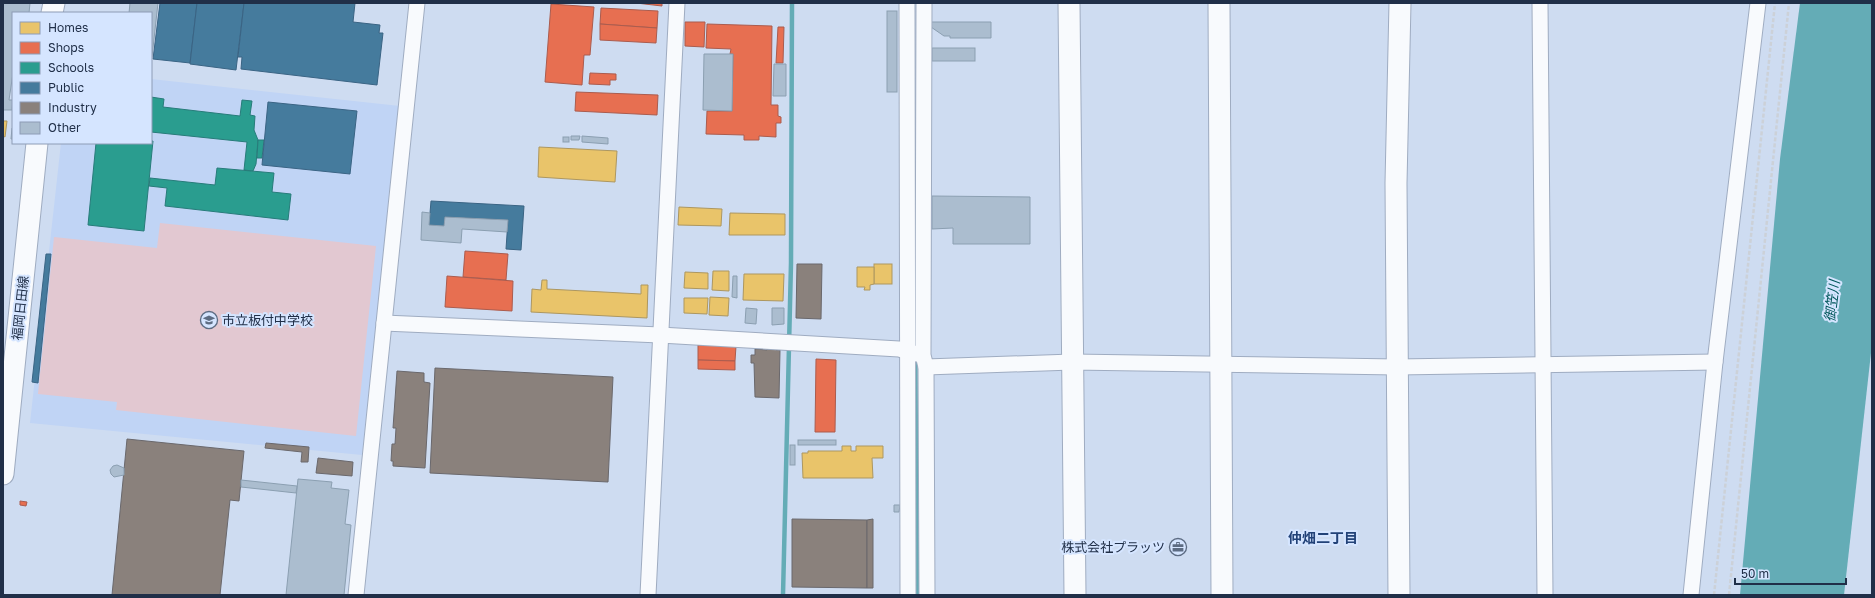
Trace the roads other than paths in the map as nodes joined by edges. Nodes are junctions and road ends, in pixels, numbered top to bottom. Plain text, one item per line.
1 (417, 3) edge
2 (677, 3) edge
3 (907, 3) edge
4 (924, 3) edge
5 (1069, 3) edge
6 (1219, 3) edge
7 (1400, 3) edge
8 (1540, 3) edge
9 (1758, 3) edge
10 (37, 144) edge
11 (384, 323) junction
12 (660, 335) junction
13 (908, 351) junction
14 (924, 361) junction
15 (1072, 362) junction
16 (1715, 362) junction
17 (1222, 365) junction
18 (1543, 365) junction
19 (1397, 367) junction
20 (3, 474) edge
21 (356, 595) edge
22 (648, 595) edge
23 (908, 595) edge
24 (927, 595) edge
25 (1075, 595) edge
26 (1222, 595) edge
27 (1399, 595) edge
28 (1545, 595) edge
29 (1691, 595) edge

1 - 11 street
2 - 12 street
3 - 13 street
4 - 14 street
5 - 15 street
6 - 17 street
7 - 19 street
8 - 18 street
9 - 16 street
10 - 20 street, 福岡日田線
11 - 12 street
11 - 21 street
12 - 13 street
12 - 22 street
13 - 14 street
13 - 23 street
14 - 15 street
14 - 24 street
15 - 17 street
15 - 25 street
16 - 18 street
16 - 29 street
17 - 19 street
17 - 26 street
18 - 19 street
18 - 28 street
19 - 27 street

